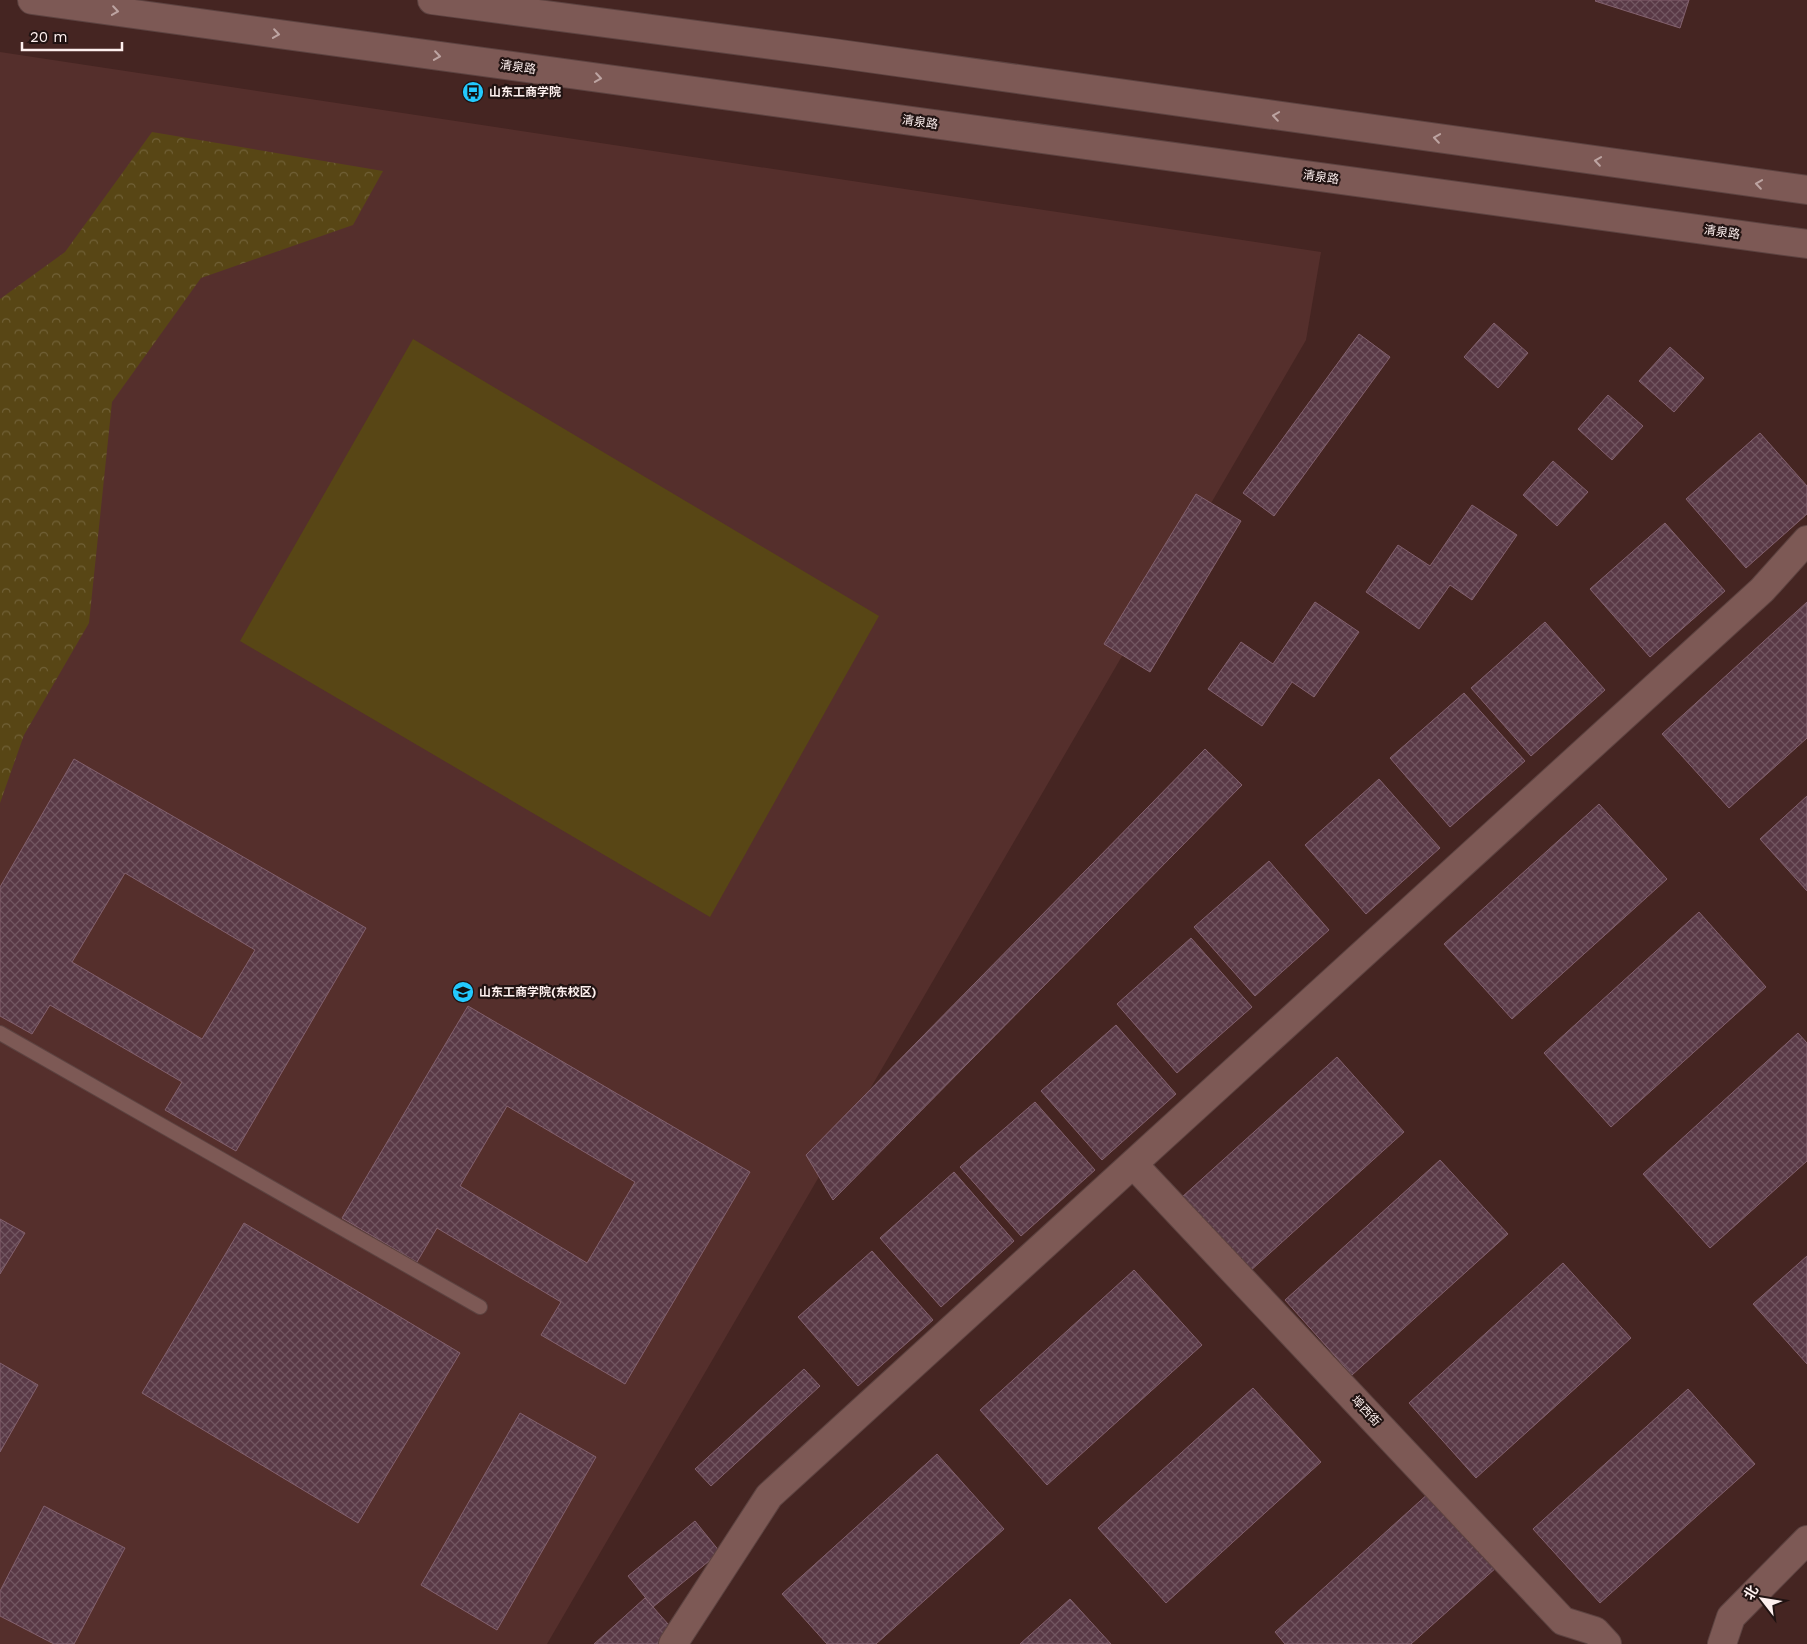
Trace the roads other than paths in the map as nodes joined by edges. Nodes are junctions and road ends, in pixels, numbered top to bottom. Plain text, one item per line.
1 (32, 0) edge
2 (432, 0) edge
3 (1807, 190) edge
4 (1807, 244) edge
5 (1807, 540) edge
6 (0, 1033) edge
7 (1133, 1164) junction
8 (480, 1306) dead end
9 (1807, 1540) edge
10 (673, 1644) edge
11 (1607, 1644) edge
12 (1722, 1644) edge

1 -> 4 main road, 清泉路
3 -> 2 main road
5 - 7 main road
6 - 8 lane
7 - 10 main road
7 - 11 main road, 埠西街
9 - 12 main road

